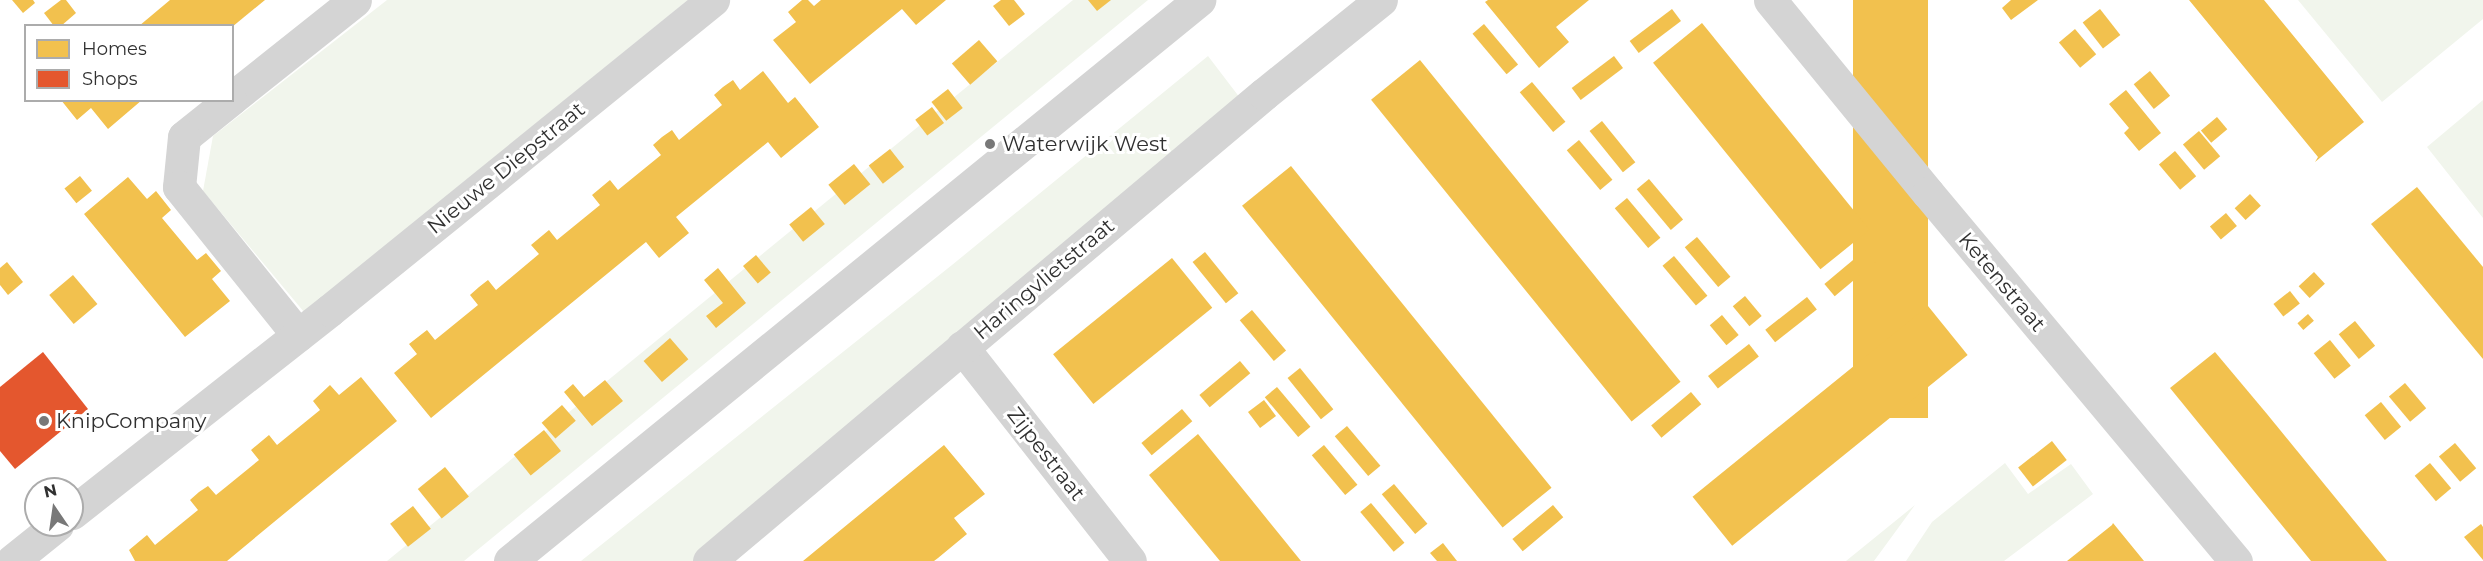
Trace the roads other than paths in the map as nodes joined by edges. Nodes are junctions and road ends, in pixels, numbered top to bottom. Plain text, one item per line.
1 (355, 0) edge
2 (713, 0) edge
3 (1199, 0) edge
4 (1382, 0) edge
5 (1770, 0) edge
6 (234, 97) edge
7 (227, 102) edge
8 (298, 335) junction
9 (962, 347) junction
10 (84, 504) edge
11 (42, 537) edge
12 (12, 561) edge
13 (510, 561) edge
14 (709, 561) edge
15 (1130, 561) edge
16 (2236, 561) edge

1 - 6 street
2 - 8 street, Nieuwe Diepstraat
3 - 13 street
4 - 9 street, Haringvlietstraat
5 - 16 street, Ketenstraat
7 - 8 street
8 - 10 street, Nieuwe Diepstraat
9 - 14 street, Haringvlietstraat
9 - 15 street, Zijpestraat
11 - 12 street

